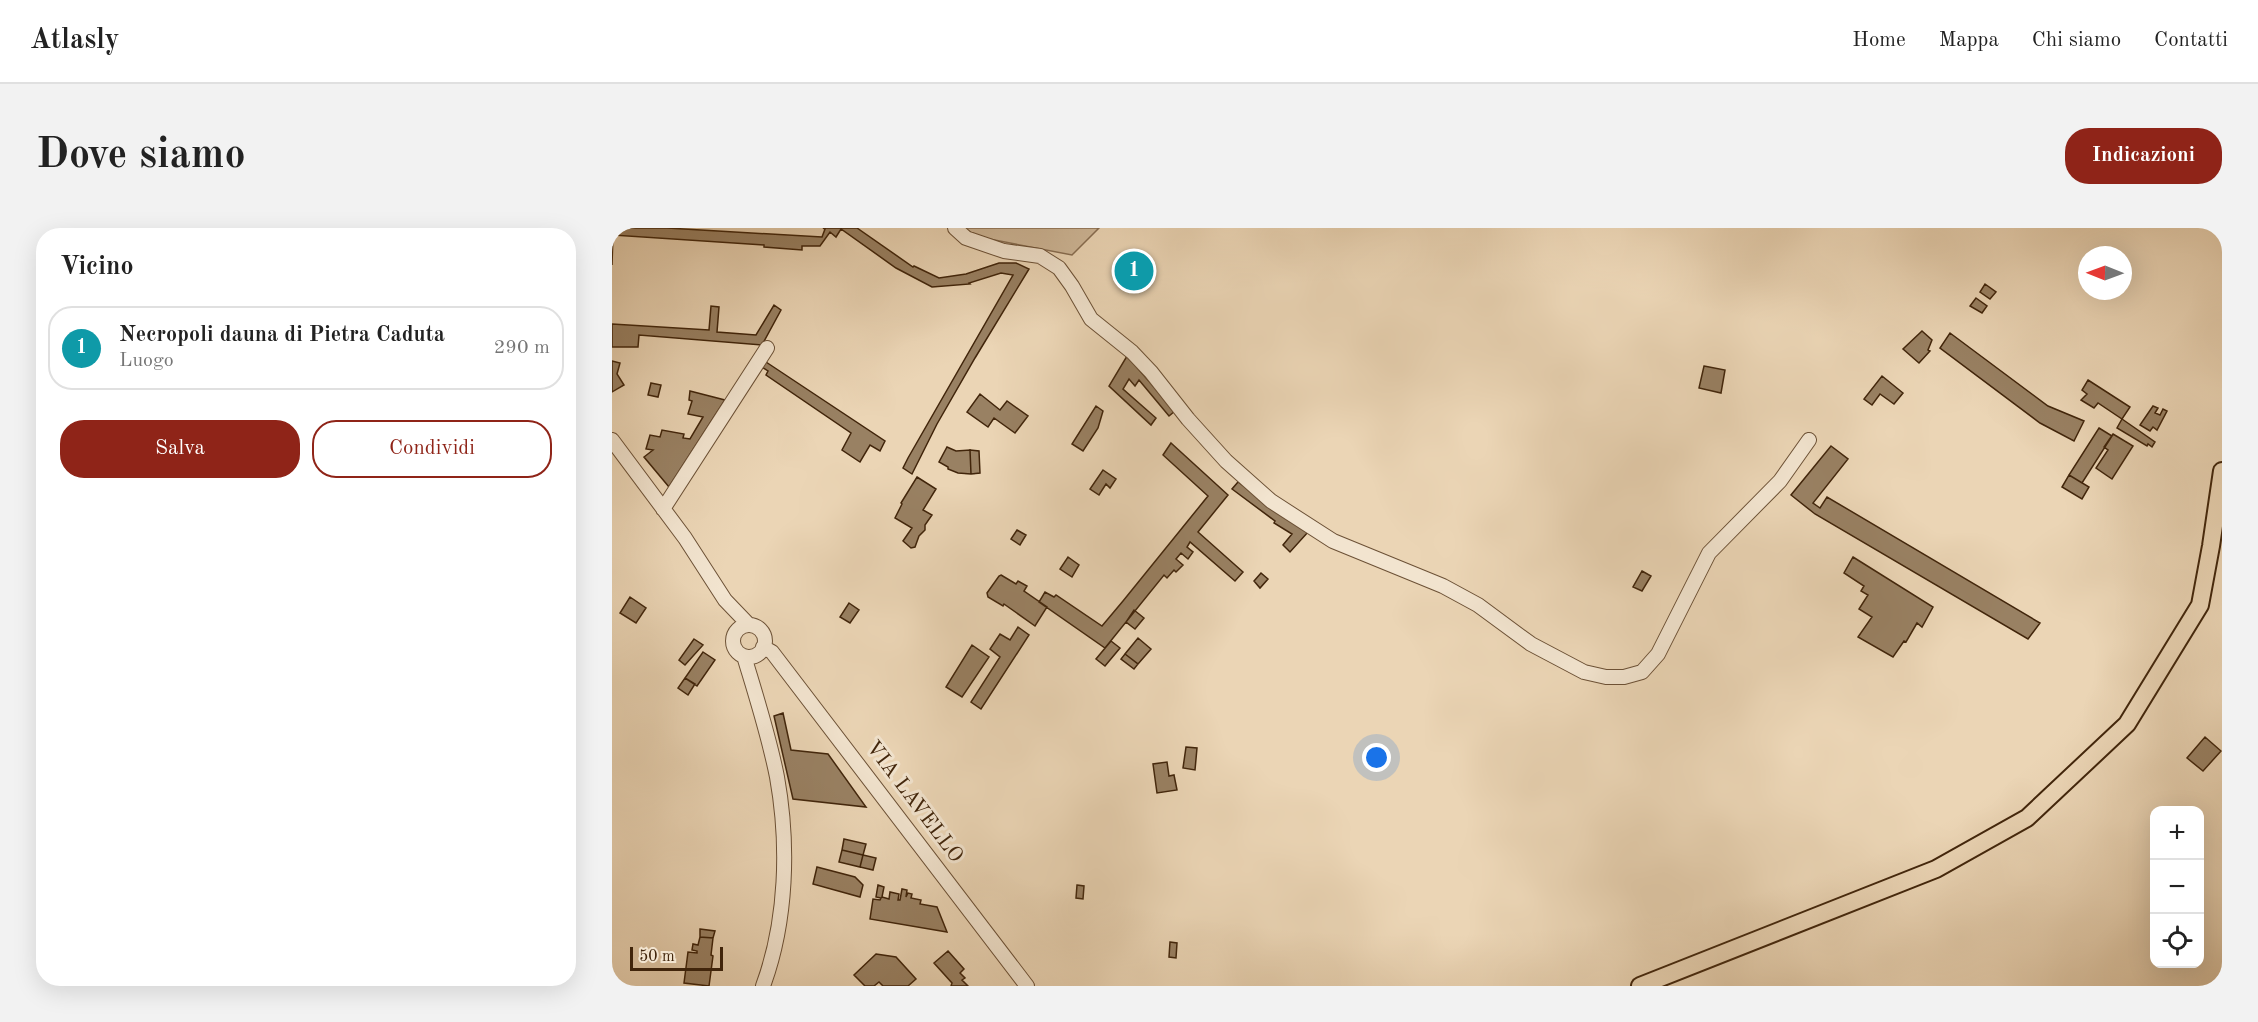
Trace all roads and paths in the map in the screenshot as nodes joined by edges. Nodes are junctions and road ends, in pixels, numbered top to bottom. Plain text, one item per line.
1 (955, 228) edge
2 (767, 348) dead end
3 (612, 440) edge
4 (1809, 440) dead end
5 (2222, 471) edge
6 (663, 509) junction
7 (724, 600) junction
8 (749, 625) junction
9 (734, 634) junction
10 (764, 647) junction
11 (744, 656) junction
12 (763, 986) edge
13 (1028, 986) edge
14 (1640, 986) edge

1 - 4 street
2 - 6 street
3 - 6 street
5 - 14 main road
6 - 7 street
7 - 8 street
7 - 9 street
8 - 9 street
8 - 10 street
9 - 11 street
10 - 11 street
10 - 13 street, VIA LAVELLO
11 - 12 street

